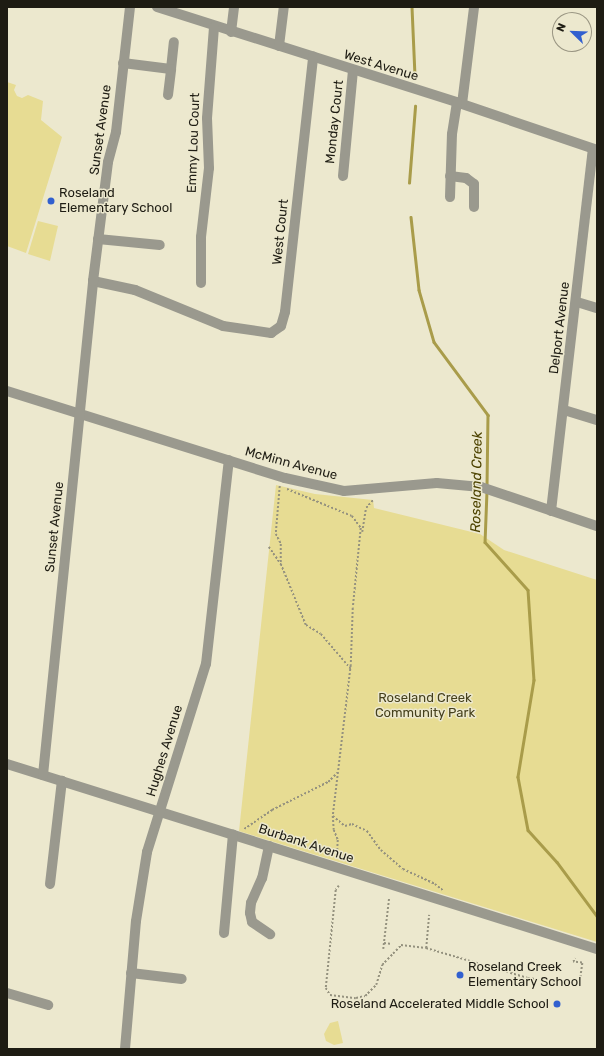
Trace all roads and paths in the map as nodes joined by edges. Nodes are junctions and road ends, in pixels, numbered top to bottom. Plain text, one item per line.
1 (130, 7) edge
2 (157, 7) edge
3 (234, 7) edge
4 (284, 7) edge
5 (474, 7) edge
6 (172, 9) edge
7 (214, 27) junction
8 (231, 32) junction
9 (174, 42) dead end
10 (279, 46) junction
11 (314, 57) junction
12 (123, 64) junction
13 (171, 69) junction
14 (353, 71) junction
15 (168, 95) dead end
16 (459, 103) junction
17 (595, 149) edge
18 (343, 176) dead end
19 (450, 176) junction
20 (450, 197) dead end
21 (474, 207) dead end
22 (98, 239) junction
23 (160, 245) dead end
24 (93, 281) junction
25 (201, 284) dead end
26 (577, 302) junction
27 (597, 308) edge
28 (7, 391) edge
29 (564, 410) junction
30 (80, 412) junction
31 (597, 420) edge
32 (229, 460) junction
33 (282, 482) junction
34 (373, 500) dead end
35 (551, 510) junction
36 (597, 526) edge
37 (362, 534) junction
38 (269, 547) dead end
39 (281, 564) junction
40 (351, 669) junction
41 (7, 764) edge
42 (337, 773) junction
43 (43, 775) junction
44 (62, 781) junction
45 (159, 811) junction
46 (333, 816) junction
47 (237, 833) junction
48 (270, 846) junction
49 (337, 862) dead end
50 (50, 884) dead end
51 (339, 886) dead end
52 (388, 898) dead end
53 (443, 900) junction
54 (429, 915) dead end
55 (224, 933) dead end
56 (270, 934) dead end
57 (384, 943) junction
58 (392, 944) dead end
59 (426, 948) junction
60 (597, 948) edge
61 (383, 949) dead end
62 (575, 958) dead end
63 (132, 974) junction
64 (182, 979) dead end
65 (7, 993) edge
66 (48, 1005) dead end
67 (124, 1049) edge

1 - 12 street, Sunset Avenue
2 - 6 street, West Avenue
3 - 8 street
4 - 10 street
5 - 16 street
6 - 7 street, West Avenue
7 - 8 street, West Avenue
7 - 25 street, Emmy Lou Court
8 - 10 street, West Avenue
9 - 13 street
10 - 11 street, West Avenue
11 - 14 street, West Avenue
11 - 24 street, West Court
12 - 13 street
12 - 22 street, Sunset Avenue
13 - 15 street
14 - 16 street, West Avenue
14 - 18 street, Monday Court
16 - 17 street, West Avenue
16 - 19 street
17 - 26 street, Delport Avenue
19 - 20 street
19 - 21 street
22 - 23 street
22 - 24 street, Sunset Avenue
24 - 30 street, Sunset Avenue
26 - 27 street
26 - 29 street, Delport Avenue
28 - 30 street, McMinn Avenue
29 - 31 street
29 - 35 street, Delport Avenue
30 - 32 street, McMinn Avenue
30 - 43 street, Sunset Avenue
32 - 33 street, McMinn Avenue
32 - 45 street, Hughes Avenue
33 - 35 street, McMinn Avenue
33 - 37 path
33 - 39 path
34 - 37 path
35 - 36 street, McMinn Avenue
37 - 40 path
38 - 39 path
39 - 40 path
40 - 42 path
41 - 43 street, Burbank Avenue
42 - 46 path
42 - 47 path
43 - 44 street, Burbank Avenue
44 - 45 street, Burbank Avenue
44 - 50 street
45 - 47 street, Burbank Avenue
45 - 63 street, Hughes Avenue
46 - 49 path
46 - 53 path
47 - 48 street, Burbank Avenue
47 - 55 street
48 - 53 street, Burbank Avenue
48 - 56 street
51 - 59 path
52 - 57 path
53 - 60 street, Burbank Avenue
54 - 59 path
57 - 58 path
57 - 61 path
59 - 62 path
63 - 64 street
63 - 67 street, Hughes Avenue
65 - 66 street

